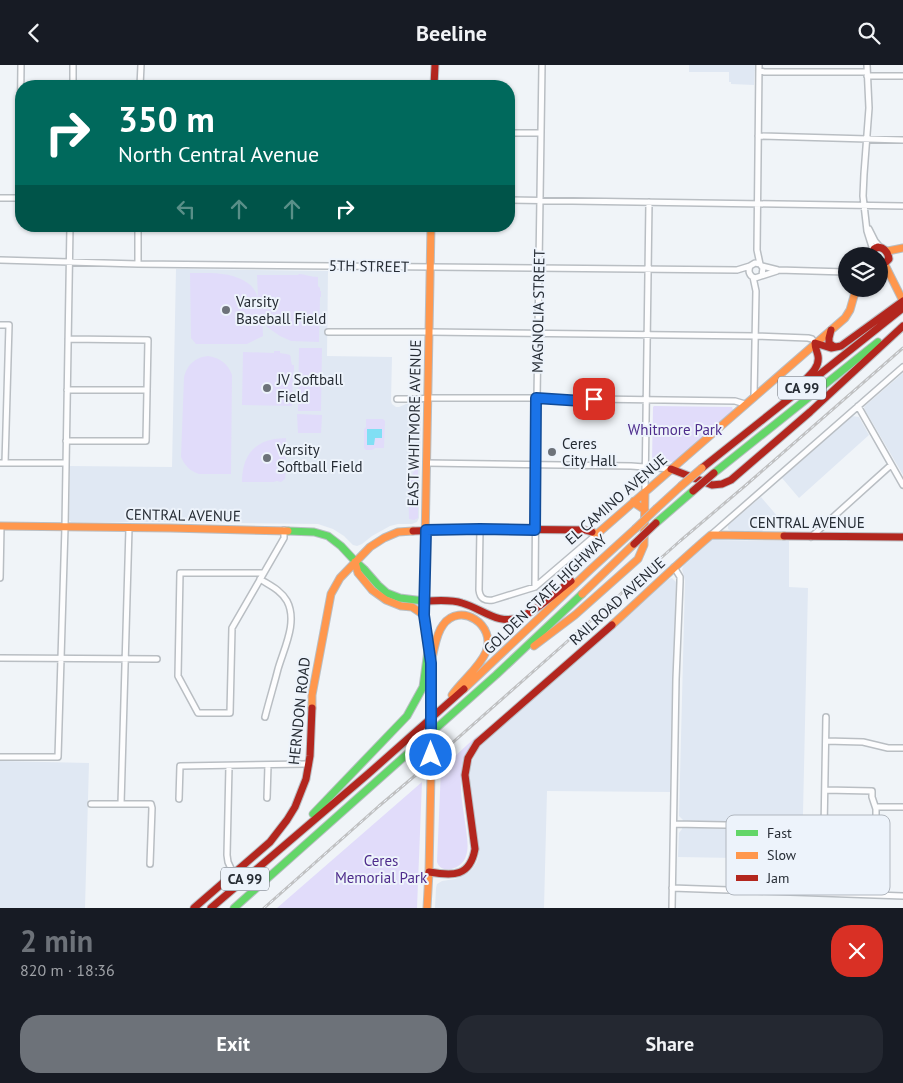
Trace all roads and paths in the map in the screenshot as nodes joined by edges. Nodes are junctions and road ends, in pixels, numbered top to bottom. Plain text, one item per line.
1 (21, 65) edge
2 (73, 65) edge
3 (141, 65) edge
4 (434, 65) edge
5 (542, 65) edge
6 (867, 65) edge
7 (759, 67) edge
8 (867, 74) junction
9 (903, 76) edge
10 (21, 80) edge
11 (73, 80) edge
12 (140, 80) edge
13 (434, 80) edge
14 (515, 133) edge
15 (541, 133) junction
16 (758, 136) junction
17 (866, 139) junction
18 (903, 140) edge
19 (1, 198) edge
20 (15, 198) edge
21 (515, 199) edge
22 (540, 200) junction
23 (649, 202) junction
24 (757, 204) junction
25 (864, 206) junction
26 (903, 206) edge
27 (70, 232) edge
28 (138, 232) edge
29 (431, 232) edge
30 (874, 247) edge
31 (903, 248) edge
32 (756, 249) junction
33 (888, 251) joint
34 (888, 258) edge
35 (0, 260) edge
36 (69, 263) junction
37 (138, 264) junction
38 (751, 265) junction
39 (761, 265) junction
40 (431, 267) junction
41 (540, 268) junction
42 (648, 269) junction
43 (737, 270) junction
44 (778, 270) junction
45 (838, 272) edge
46 (888, 274) edge
47 (751, 276) junction
48 (761, 276) junction
49 (756, 291) junction
50 (854, 297) edge
51 (903, 301) edge
52 (903, 308) edge
53 (903, 324) edge
54 (0, 325) edge
55 (831, 330) junction
56 (328, 332) dead end
57 (430, 332) junction
58 (538, 333) junction
59 (646, 334) junction
60 (755, 336) junction
61 (68, 339) junction
62 (815, 343) junction
63 (836, 347) junction
64 (903, 367) edge
65 (67, 390) junction
66 (147, 390) junction
67 (754, 397) junction
68 (428, 398) junction
69 (536, 398) junction
70 (397, 399) dead end
71 (646, 399) junction
72 (745, 404) junction
73 (858, 406) junction
74 (770, 414) junction
75 (66, 441) junction
76 (2, 463) edge
77 (66, 463) junction
78 (426, 463) junction
79 (536, 465) junction
80 (891, 465) junction
81 (645, 467) junction
82 (671, 469) junction
83 (903, 485) edge
84 (645, 493) junction
85 (634, 501) junction
86 (645, 510) junction
87 (0, 526) edge
88 (64, 527) junction
89 (129, 528) junction
90 (480, 529) junction
91 (284, 530) junction
92 (426, 530) junction
93 (535, 530) junction
94 (597, 534) junction
95 (711, 535) junction
96 (811, 537) junction
97 (903, 537) edge
98 (601, 559) junction
99 (355, 562) junction
100 (674, 567) junction
101 (263, 573) junction
102 (0, 578) edge
103 (260, 579) junction
104 (535, 587) junction
105 (424, 601) junction
106 (424, 615) junction
107 (429, 643) junction
108 (0, 657) edge
109 (61, 658) junction
110 (125, 659) junction
111 (157, 659) dead end
112 (431, 663) junction
113 (496, 675) junction
114 (444, 706) junction
115 (265, 717) dead end
116 (826, 717) dead end
117 (826, 741) junction
118 (903, 749) edge
119 (0, 757) edge
120 (309, 764) junction
121 (268, 765) junction
122 (229, 766) junction
123 (825, 790) junction
124 (267, 798) dead end
125 (179, 799) dead end
126 (90, 804) dead end
127 (121, 804) junction
128 (876, 807) junction
129 (903, 807) edge
130 (824, 815) edge
131 (876, 815) edge
132 (674, 824) junction
133 (726, 825) edge
134 (278, 851) junction
135 (150, 864) dead end
136 (429, 872) junction
137 (233, 873) junction
138 (672, 888) junction
139 (726, 890) edge
140 (874, 895) edge
141 (903, 896) edge
142 (194, 908) edge
143 (212, 908) edge
144 (234, 908) edge
145 (427, 908) edge
146 (672, 908) edge

1 - 10 street
2 - 11 street
3 - 12 street
4 - 13 main road
5 - 15 street, MAGNOLIA STREET
6 - 8 street
7 - 8 street
7 - 16 street
8 - 9 street
8 - 17 street
14 - 15 street
15 - 22 street, MAGNOLIA STREET
16 - 17 street
16 - 24 street
17 - 18 street
17 - 25 street
19 - 20 street
21 - 22 street
22 - 23 street
22 - 41 street, MAGNOLIA STREET
23 - 24 street
23 - 42 street
24 - 25 street
24 - 32 street
25 - 26 street
25 - 30 street
27 - 36 street
28 - 37 street
29 - 40 main road, EAST WHITMORE AVENUE
31 - 33 main road
32 - 38 street
32 - 39 street
33 - 34 main road
35 - 36 street, 5TH STREET
36 - 37 street, 5TH STREET
36 - 61 street
37 - 40 street, 5TH STREET
38 - 39 street
38 - 43 street, 5TH STREET
38 - 47 street
39 - 44 street
39 - 48 street
40 - 41 street, 5TH STREET
40 - 57 main road, EAST WHITMORE AVENUE
41 - 42 street, 5TH STREET
41 - 58 street, MAGNOLIA STREET
42 - 43 street, 5TH STREET
42 - 59 street
43 - 47 street, 5TH STREET
44 - 45 street
44 - 48 street
46 - 51 main road
47 - 48 street
47 - 49 street
48 - 49 street
49 - 60 street
50 - 55 main road, EL CAMINO AVENUE
51 - 63 main road
52 - 74 main road, GOLDEN STATE HIGHWAY / CA 99
53 - 82 main road
53 - 113 main road, GOLDEN STATE HIGHWAY / CA 99, bridge
54 - 76 street
55 - 62 main road, EL CAMINO AVENUE
55 - 63 main road
56 - 57 street
57 - 58 street
57 - 68 main road, EAST WHITMORE AVENUE
58 - 59 street
58 - 69 street, MAGNOLIA STREET
59 - 60 street
59 - 71 street
60 - 62 street
60 - 67 street
61 - 65 street
61 - 66 street
62 - 63 main road
62 - 67 main road, EL CAMINO AVENUE
62 - 74 main road
64 - 73 street, RAILROAD AVENUE
65 - 66 street
65 - 75 street
66 - 75 street
67 - 72 main road, EL CAMINO AVENUE
68 - 69 street
68 - 70 street
68 - 78 main road, EAST WHITMORE AVENUE
69 - 71 street
69 - 79 street, MAGNOLIA STREET
71 - 72 street
71 - 81 street
72 - 82 main road, EL CAMINO AVENUE
73 - 80 street
73 - 95 street, RAILROAD AVENUE
74 - 98 main road, GOLDEN STATE HIGHWAY / CA 99, bridge
75 - 77 street
76 - 77 street
77 - 88 street
78 - 79 street
78 - 92 main road, EAST WHITMORE AVENUE
79 - 81 street
79 - 93 street, MAGNOLIA STREET
80 - 83 street
80 - 96 street
81 - 82 street
81 - 84 street
82 - 84 main road, EL CAMINO AVENUE
84 - 85 main road, EL CAMINO AVENUE
84 - 86 main road
85 - 86 main road
85 - 94 main road, EL CAMINO AVENUE
86 - 113 main road
87 - 88 main road, CENTRAL AVENUE
87 - 102 street
88 - 89 main road, CENTRAL AVENUE
88 - 109 street
89 - 91 main road, CENTRAL AVENUE
89 - 110 street
90 - 92 main road, HERNDON ROAD
90 - 93 main road, HERNDON ROAD
90 - 104 street, EL CAMINO AVENUE
91 - 99 main road, CENTRAL AVENUE
91 - 101 street
92 - 99 main road, HERNDON ROAD
92 - 105 main road, EAST WHITMORE AVENUE
93 - 94 main road, HERNDON ROAD
93 - 104 street, MAGNOLIA STREET
94 - 104 street, EL CAMINO AVENUE
95 - 96 main road, CENTRAL AVENUE
95 - 100 main road, RAILROAD AVENUE
96 - 97 main road, CENTRAL AVENUE
98 - 105 main road
98 - 114 main road, GOLDEN STATE HIGHWAY / CA 99
99 - 105 main road
99 - 106 main road
99 - 120 main road, HERNDON ROAD
100 - 132 street
100 - 136 main road, RAILROAD AVENUE
101 - 103 street
101 - 103 street
103 - 115 street
105 - 106 main road, EAST WHITMORE AVENUE
106 - 107 main road, EAST WHITMORE AVENUE
107 - 112 main road, EAST WHITMORE AVENUE
107 - 134 main road
108 - 109 street
109 - 110 street
109 - 119 street
110 - 111 street
110 - 127 street
112 - 114 main road
112 - 136 main road, EAST WHITMORE AVENUE, bridge
113 - 144 main road, GOLDEN STATE HIGHWAY / CA 99
114 - 134 main road, GOLDEN STATE HIGHWAY / CA 99
116 - 117 street
117 - 118 street
117 - 123 street
120 - 121 street
120 - 137 main road, HERNDON ROAD
121 - 122 street
121 - 124 street
122 - 125 street
122 - 137 street
123 - 128 street
123 - 130 street
126 - 127 street
127 - 135 street
128 - 129 street
128 - 131 street
132 - 133 street
132 - 138 street
134 - 143 main road, GOLDEN STATE HIGHWAY / CA 99
136 - 145 main road, EAST WHITMORE AVENUE
137 - 142 main road, HERNDON ROAD
138 - 139 street
138 - 146 street
140 - 141 street

